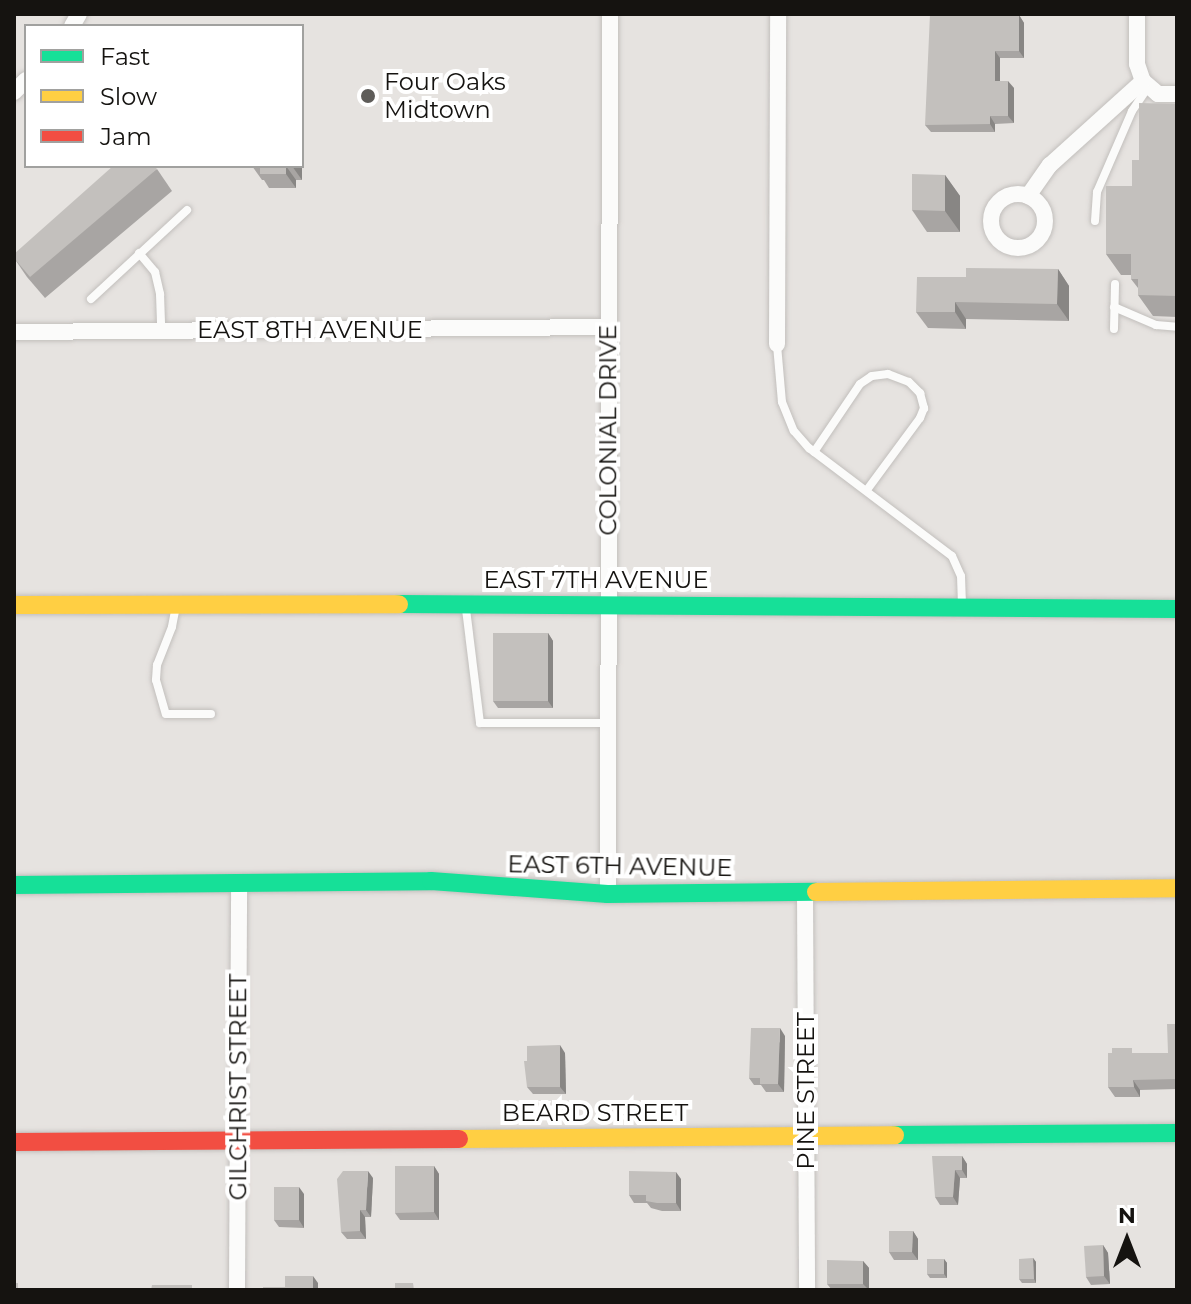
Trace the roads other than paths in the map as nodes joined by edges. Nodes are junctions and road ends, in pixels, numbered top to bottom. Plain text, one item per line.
1 (610, 14) edge
2 (778, 14) edge
3 (1137, 14) edge
4 (1145, 84) junction
5 (1177, 94) edge
6 (1028, 196) dead end
7 (187, 210) dead end
8 (1095, 221) dead end
9 (139, 253) junction
10 (1115, 284) dead end
11 (91, 299) dead end
12 (1114, 307) junction
13 (607, 327) junction
14 (1177, 327) edge
15 (1114, 329) dead end
16 (161, 331) junction
17 (14, 332) edge
18 (777, 344) joint
19 (814, 452) junction
20 (867, 490) junction
21 (465, 604) junction
22 (609, 604) junction
23 (14, 605) edge
24 (176, 605) junction
25 (962, 606) junction
26 (1177, 609) edge
27 (211, 714) dead end
28 (608, 723) junction
29 (239, 884) junction
30 (14, 885) edge
31 (1177, 888) edge
32 (805, 892) junction
33 (608, 894) junction
34 (1177, 1133) edge
35 (806, 1136) junction
36 (238, 1140) junction
37 (14, 1142) edge
38 (237, 1290) edge
39 (807, 1290) edge

1 - 13 street, COLONIAL DRIVE
2 - 18 street
3 - 4 street
4 - 5 street
4 - 6 street
4 - 8 lane
7 - 9 lane
9 - 11 lane
9 - 16 lane
10 - 12 lane
12 - 14 lane
12 - 15 lane
13 - 16 street, EAST 8TH AVENUE
13 - 22 street, COLONIAL DRIVE
16 - 17 street, EAST 8TH AVENUE
18 - 19 lane
19 - 20 lane
19 - 20 lane
20 - 25 lane
21 - 22 street, EAST 7TH AVENUE
21 - 24 street, EAST 7TH AVENUE
21 - 28 lane
22 - 25 street, EAST 7TH AVENUE
22 - 28 street, COLONIAL DRIVE
23 - 24 street, EAST 7TH AVENUE
24 - 27 lane
25 - 26 street, EAST 7TH AVENUE
28 - 33 street, COLONIAL DRIVE
29 - 30 street, EAST 6TH AVENUE
29 - 33 street, EAST 6TH AVENUE
29 - 36 street, GILCHRIST STREET
31 - 32 street, EAST 6TH AVENUE
32 - 33 street, EAST 6TH AVENUE
32 - 35 street, PINE STREET
34 - 35 street, BEARD STREET
35 - 36 street, BEARD STREET
35 - 39 street, PINE STREET
36 - 37 street, BEARD STREET
36 - 38 street, GILCHRIST STREET

